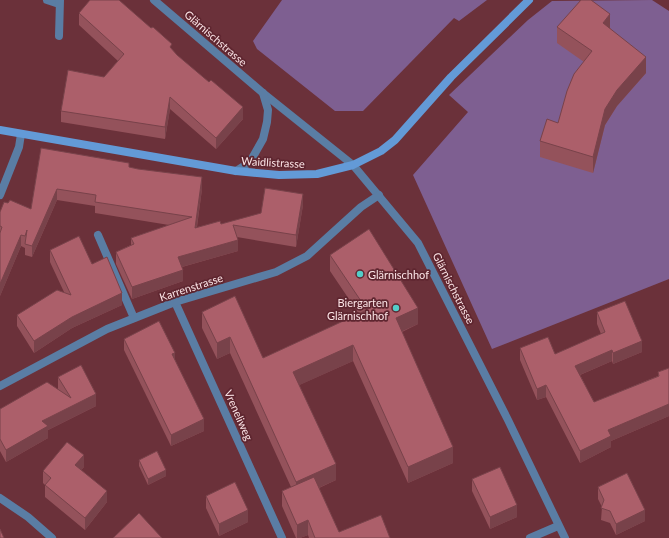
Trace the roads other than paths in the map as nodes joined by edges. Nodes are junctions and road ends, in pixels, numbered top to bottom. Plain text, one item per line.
1 (47, 0) edge
2 (154, 0) edge
3 (529, 0) edge
4 (59, 2) edge
5 (59, 36) dead end
6 (263, 93) junction
7 (0, 130) edge
8 (21, 134) junction
9 (353, 165) junction
10 (236, 171) junction
11 (0, 195) edge
12 (379, 195) junction
13 (98, 235) dead end
14 (175, 302) junction
15 (134, 318) junction
16 (0, 386) edge
17 (0, 498) edge
18 (558, 526) junction
19 (52, 538) edge
20 (282, 538) edge
21 (530, 538) edge
22 (564, 538) edge

1 - 4 street
2 - 6 street, Glärnischstrasse
3 - 9 main road, Waidlistrasse
4 - 5 street
6 - 9 street, Glärnischstrasse
6 - 10 street
7 - 8 main road, Waidlistrasse
8 - 10 main road, Waidlistrasse
8 - 11 street
9 - 10 main road, Waidlistrasse
9 - 12 street, Glärnischstrasse
12 - 14 street, Karrenstrasse
12 - 18 street, Glärnischstrasse
13 - 15 street
14 - 15 street, Karrenstrasse
14 - 20 street, Vreneliweg
15 - 16 street, Karrenstrasse
17 - 19 street
18 - 21 street
18 - 22 street, Glärnischstrasse

